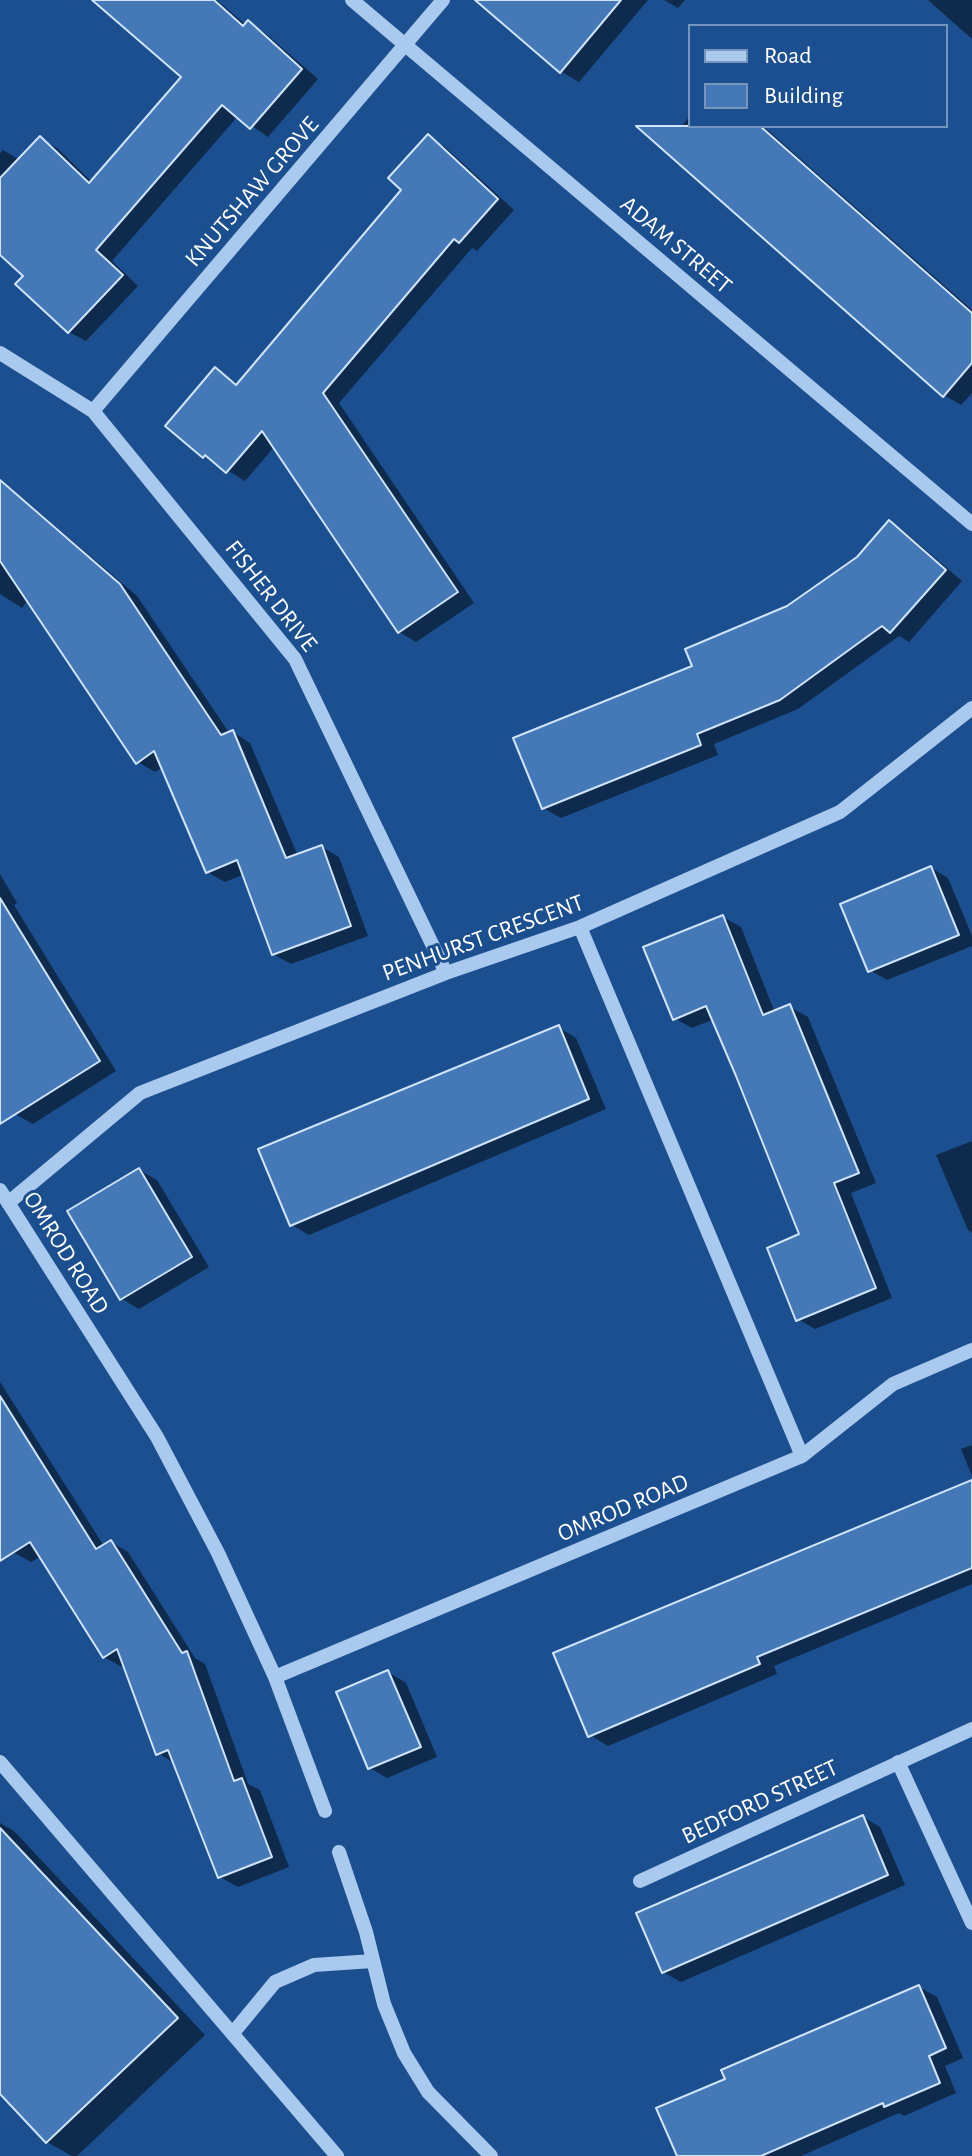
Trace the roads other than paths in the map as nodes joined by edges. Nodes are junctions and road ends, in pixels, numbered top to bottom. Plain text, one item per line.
1 (352, 0) edge
2 (443, 0) edge
3 (406, 46) junction
4 (0, 353) edge
5 (93, 411) junction
6 (972, 524) edge
7 (972, 708) edge
8 (580, 927) junction
9 (446, 973) junction
10 (4, 1197) edge
11 (972, 1350) edge
12 (802, 1456) junction
13 (275, 1677) junction
14 (972, 1729) edge
15 (0, 1762) edge
16 (898, 1762) junction
17 (325, 1811) dead end
18 (339, 1852) dead end
19 (640, 1881) dead end
20 (972, 1923) edge
21 (373, 1961) junction
22 (233, 2033) junction
23 (337, 2156) edge
24 (491, 2156) edge

1 - 3 street, ADAM STREET
2 - 3 street, KNUTSHAW GROVE
3 - 5 street, KNUTSHAW GROVE
3 - 6 street, ADAM STREET
4 - 5 street, FISHER DRIVE
5 - 9 street, FISHER DRIVE
7 - 8 street, PENHURST CRESCENT
8 - 9 street, PENHURST CRESCENT
8 - 12 street
9 - 10 street, PENHURST CRESCENT
10 - 13 street, OMROD ROAD
11 - 12 street, OMROD ROAD
12 - 13 street, OMROD ROAD
13 - 17 street, OMROD ROAD
14 - 16 street, BEDFORD STREET
15 - 22 street
16 - 19 street, BEDFORD STREET
16 - 20 street
18 - 21 street
21 - 22 street
21 - 24 street
22 - 23 street

